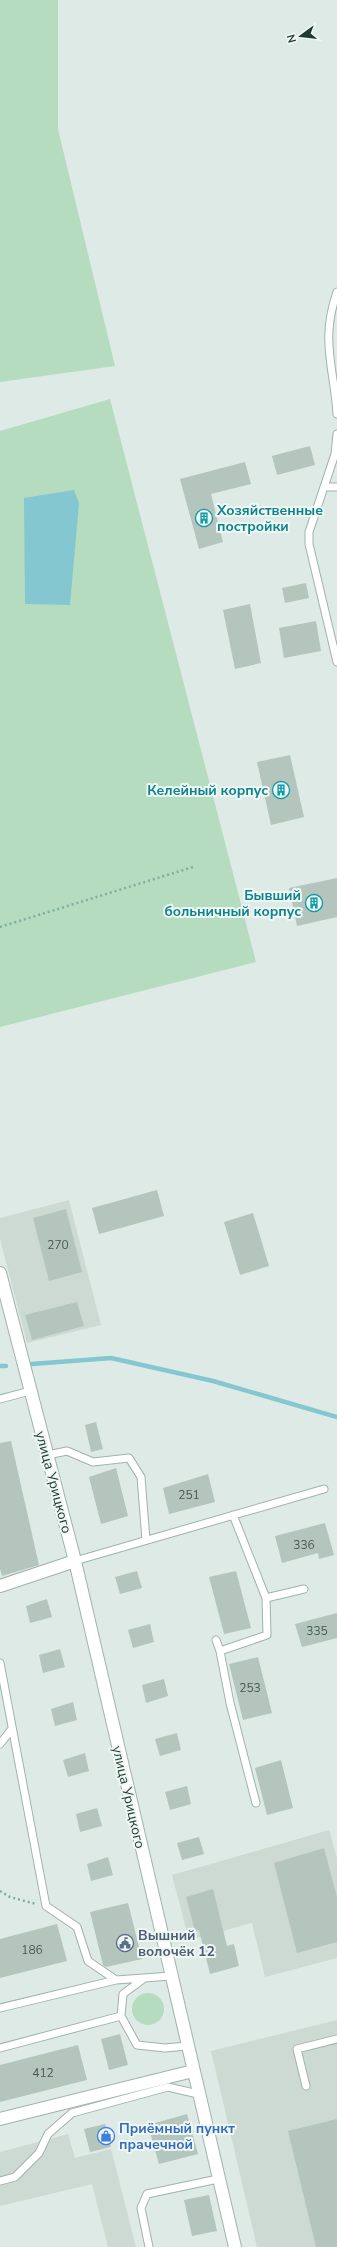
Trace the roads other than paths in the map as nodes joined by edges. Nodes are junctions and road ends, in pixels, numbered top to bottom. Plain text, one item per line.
1 (337, 292) edge
2 (337, 414) edge
3 (337, 434) edge
4 (324, 487) junction
5 (337, 487) edge
6 (337, 659) edge
7 (0, 1273) edge
8 (30, 1391) junction
9 (0, 1399) edge
10 (46, 1456) junction
11 (324, 1489) dead end
12 (233, 1515) junction
13 (146, 1540) junction
14 (75, 1561) junction
15 (0, 1586) edge
16 (304, 1589) dead end
17 (266, 1598) junction
18 (216, 1640) dead end
19 (220, 1651) junction
20 (0, 1663) edge
21 (11, 1730) junction
22 (0, 1744) edge
23 (256, 1803) dead end
24 (171, 1976) junction
25 (116, 1980) junction
26 (142, 1980) junction
27 (0, 2008) edge
28 (121, 2016) junction
29 (337, 2039) edge
30 (187, 2046) junction
31 (0, 2048) edge
32 (193, 2071) junction
33 (306, 2086) dead end
34 (198, 2094) junction
35 (0, 2119) edge
36 (218, 2179) junction
37 (0, 2181) edge
38 (149, 2247) edge
39 (235, 2247) edge

1 - 2 lane
3 - 4 lane
4 - 5 lane
4 - 6 lane
7 - 8 street, улица Урицкого
8 - 9 lane
8 - 10 street, улица Урицкого
10 - 13 lane
10 - 14 street, улица Урицкого
11 - 12 lane
12 - 13 lane
12 - 17 lane
13 - 14 lane
14 - 15 street
14 - 24 street, улица Урицкого
16 - 17 lane
17 - 19 lane
18 - 19 lane
19 - 23 lane
20 - 21 lane
21 - 22 lane
21 - 25 lane
24 - 26 lane
24 - 30 street, улица Урицкого
25 - 26 lane
25 - 27 lane
26 - 28 lane
28 - 30 lane
28 - 31 lane
29 - 33 lane
30 - 32 street, улица Урицкого
32 - 34 street, улица Урицкого
32 - 35 street
34 - 36 street, улица Урицкого
34 - 37 lane
36 - 38 lane
36 - 39 street, улица Урицкого

